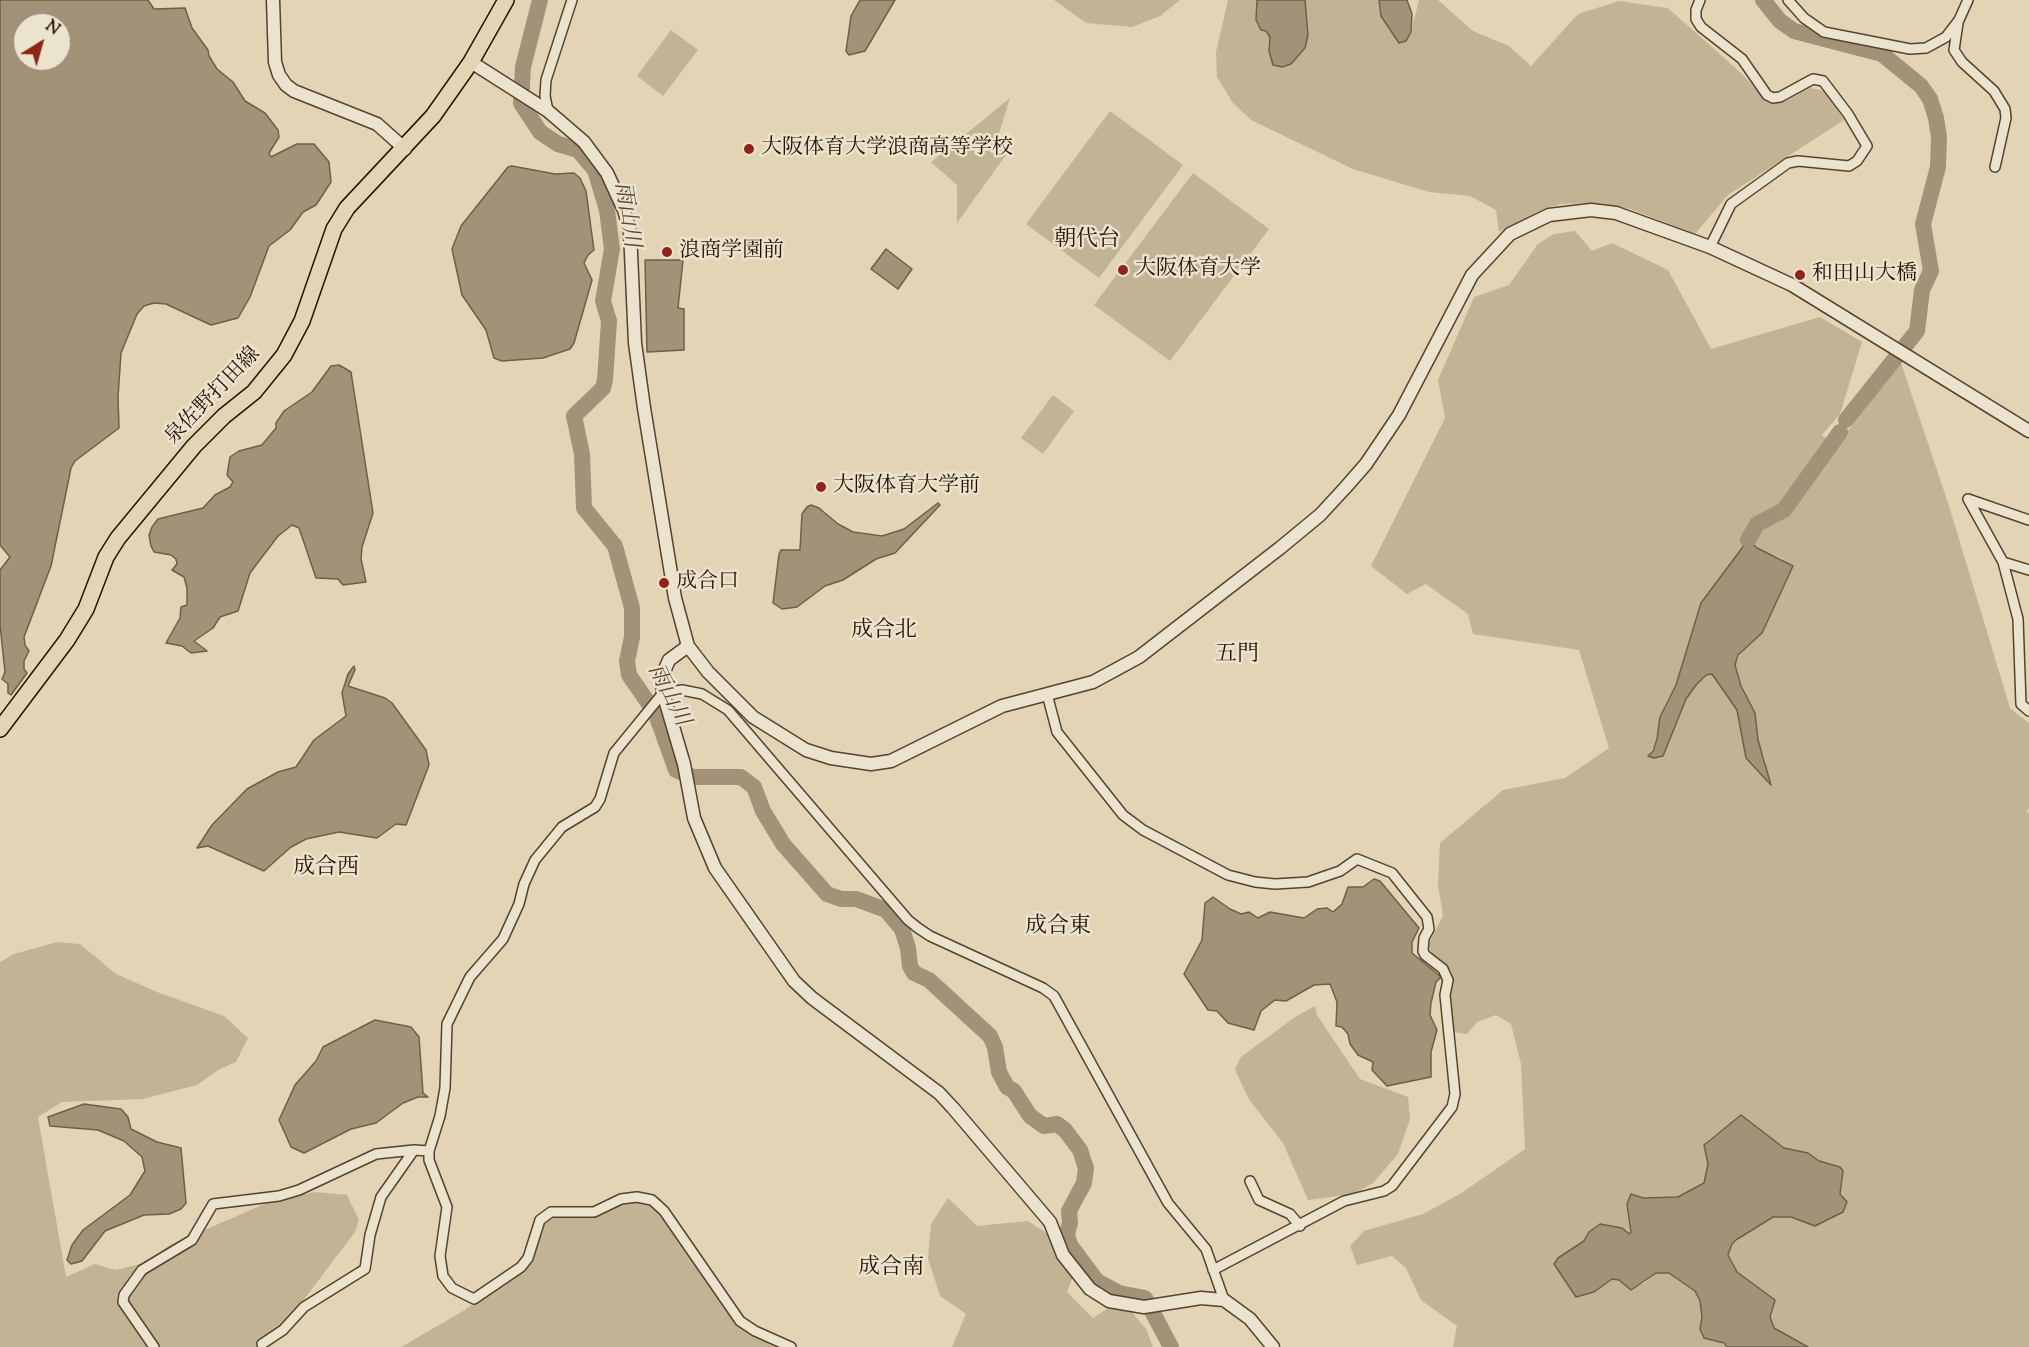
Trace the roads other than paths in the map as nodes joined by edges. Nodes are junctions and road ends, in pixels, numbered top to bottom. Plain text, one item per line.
1 (273, 0) edge
2 (506, 0) edge
3 (572, 0) edge
4 (1700, 0) edge
5 (1788, 0) edge
6 (1968, 0) edge
7 (1959, 20) junction
8 (477, 66) junction
9 (549, 111) junction
10 (405, 148) junction
11 (1995, 166) dead end
12 (1710, 247) junction
13 (2029, 430) edge
14 (2029, 520) edge
15 (2003, 562) junction
16 (2029, 570) edge
17 (688, 646) junction
18 (663, 693) junction
19 (1047, 694) junction
20 (2029, 711) edge
21 (0, 729) edge
22 (414, 1150) junction
23 (429, 1151) junction
24 (1250, 1181) dead end
25 (1300, 1226) junction
26 (1213, 1270) junction
27 (1224, 1300) junction
28 (262, 1344) dead end
29 (154, 1347) edge
30 (791, 1347) edge
31 (1273, 1347) edge

1 - 10 street
2 - 8 main road, 泉佐野打田線
3 - 9 street
4 - 12 street
5 - 7 street
6 - 7 street
7 - 11 street
8 - 9 street
8 - 10 main road, 泉佐野打田線
9 - 17 street
10 - 21 main road, 泉佐野打田線
12 - 13 street
12 - 19 street
14 - 15 street
15 - 16 street
15 - 20 street
17 - 18 street
17 - 19 street
18 - 23 street
18 - 26 street
18 - 27 street
19 - 25 street
22 - 23 street
22 - 28 street
22 - 29 street
23 - 30 street
24 - 25 street
25 - 26 street
26 - 27 street
27 - 31 street

